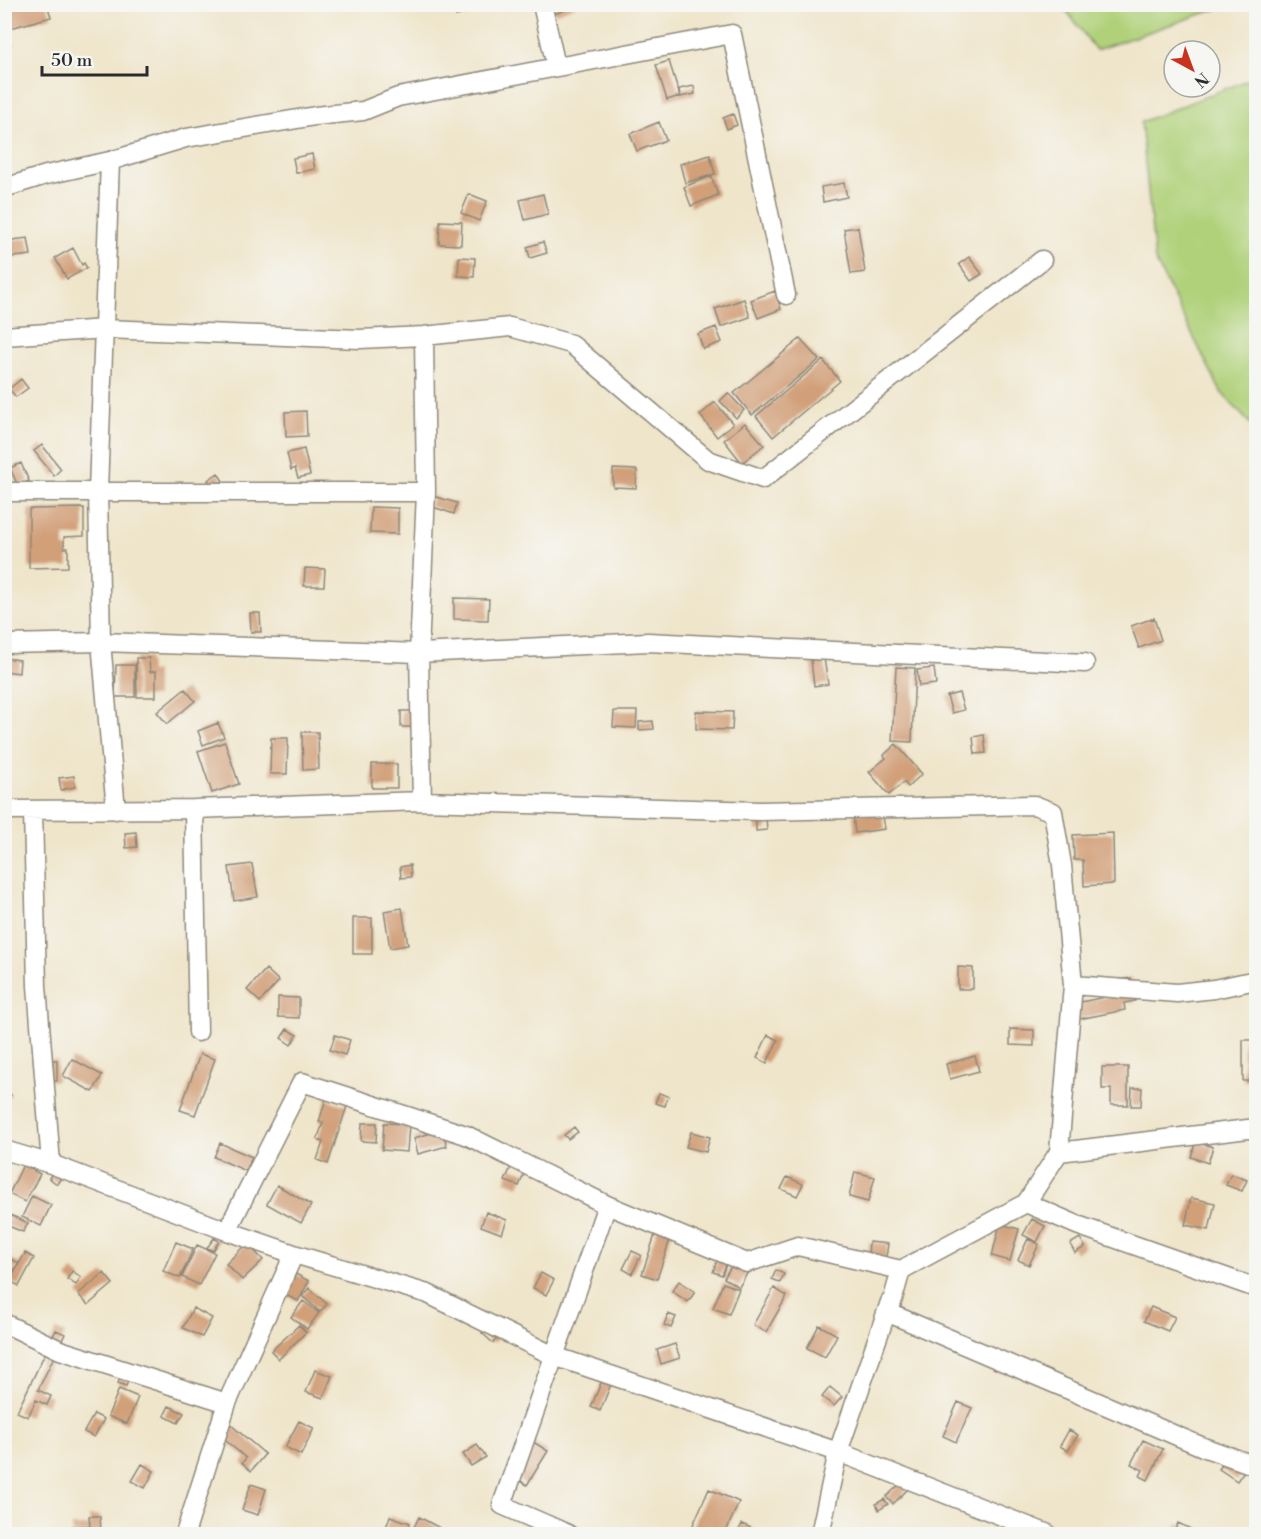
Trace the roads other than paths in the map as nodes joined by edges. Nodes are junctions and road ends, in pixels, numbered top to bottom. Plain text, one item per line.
1 (542, 4) edge
2 (556, 66) junction
3 (110, 161) junction
4 (4, 188) edge
5 (1042, 260) dead end
6 (786, 295) dead end
7 (105, 329) junction
8 (4, 336) edge
9 (424, 336) junction
10 (98, 491) junction
11 (4, 492) edge
12 (426, 492) junction
13 (101, 642) junction
14 (4, 644) edge
15 (419, 653) junction
16 (1085, 663) dead end
17 (422, 801) junction
18 (194, 809) junction
19 (4, 810) edge
20 (116, 810) junction
21 (33, 811) junction
22 (1257, 980) edge
23 (1073, 985) junction
24 (198, 1032) dead end
25 (1257, 1128) edge
26 (4, 1150) edge
27 (1059, 1152) junction
28 (51, 1164) junction
29 (1026, 1203) junction
30 (607, 1205) junction
31 (227, 1231) junction
32 (294, 1254) junction
33 (902, 1270) junction
34 (1257, 1288) edge
35 (4, 1323) edge
36 (554, 1356) junction
37 (227, 1403) junction
38 (838, 1452) junction
39 (1257, 1466) edge
40 (535, 1528) edge
41 (185, 1534) edge
42 (568, 1534) edge
43 (820, 1534) edge
44 (1048, 1534) edge

1 - 2 street
2 - 3 street
2 - 6 street
3 - 4 street
3 - 7 street
5 - 9 street
7 - 8 street
7 - 9 street
7 - 10 street
9 - 12 street
10 - 11 street
10 - 12 street
10 - 13 street
12 - 15 street
13 - 14 street
13 - 15 street
13 - 20 street
15 - 16 street
15 - 17 street
17 - 18 street
17 - 23 street
18 - 20 street
18 - 24 street
19 - 21 street
20 - 21 street
21 - 28 street
22 - 23 street
23 - 27 street
25 - 27 street
26 - 28 street
27 - 29 street
28 - 31 street
29 - 33 street
29 - 34 street
30 - 31 street
30 - 33 street
30 - 36 street
31 - 32 street
32 - 36 street
32 - 37 street
33 - 38 street
33 - 39 street
35 - 37 street
36 - 38 street
36 - 40 street
37 - 41 street
38 - 43 street
38 - 44 street
40 - 42 street

